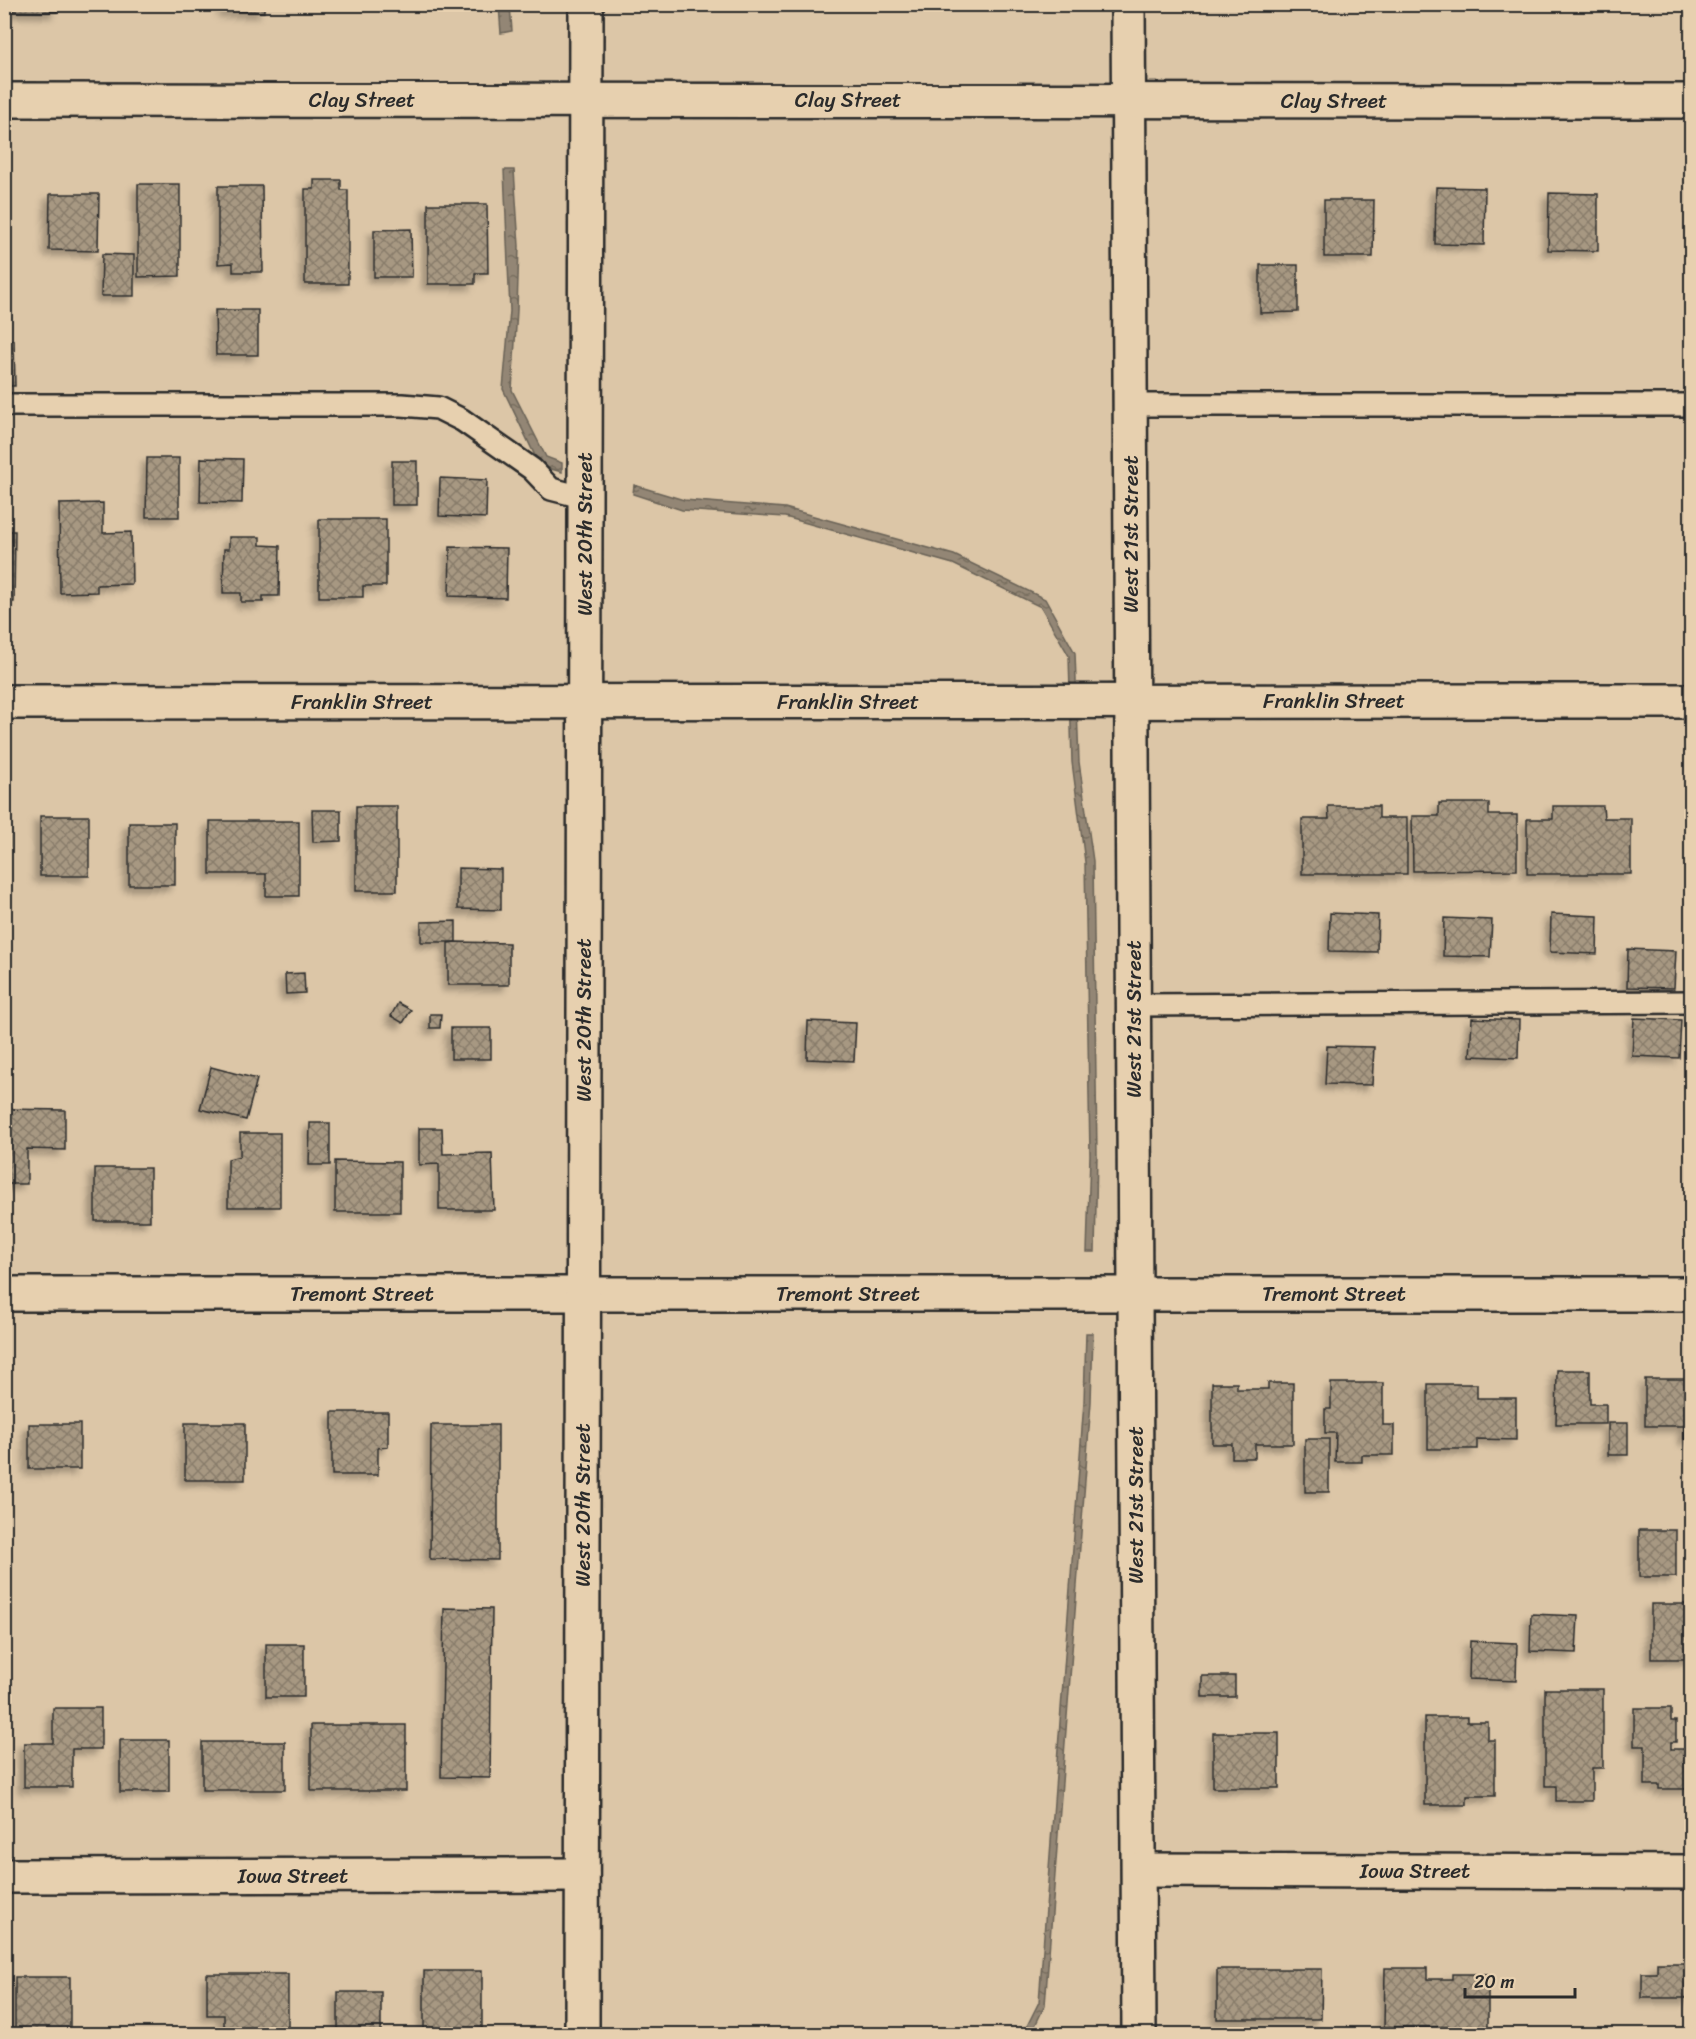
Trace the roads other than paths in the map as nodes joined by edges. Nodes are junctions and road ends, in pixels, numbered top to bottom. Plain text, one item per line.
1 (586, 4) edge
2 (1128, 4) edge
3 (4, 100) edge
4 (586, 100) junction
5 (1129, 100) junction
6 (1692, 101) edge
7 (4, 405) edge
8 (1130, 405) junction
9 (1692, 405) edge
10 (585, 498) junction
11 (1132, 701) junction
12 (1692, 701) edge
13 (4, 702) edge
14 (585, 702) junction
15 (1692, 1002) edge
16 (1134, 1005) junction
17 (4, 1294) edge
18 (584, 1294) junction
19 (1135, 1294) junction
20 (1692, 1294) edge
21 (1138, 1870) junction
22 (1692, 1872) edge
23 (582, 1875) junction
24 (4, 1876) edge
25 (582, 2034) edge
26 (1139, 2034) edge

1 - 4 street, West 20th Street
2 - 5 street, West 21st Street
3 - 4 street, Clay Street
4 - 5 street, Clay Street
4 - 10 street, West 20th Street
5 - 6 street, Clay Street
5 - 8 street, West 21st Street
7 - 10 lane
8 - 9 lane
8 - 11 street, West 21st Street
10 - 14 street, West 20th Street
11 - 12 street, Franklin Street
11 - 14 street, Franklin Street
11 - 16 street, West 21st Street
13 - 14 street, Franklin Street
14 - 18 street, West 20th Street
15 - 16 lane
16 - 19 street, West 21st Street
17 - 18 street, Tremont Street
18 - 19 street, Tremont Street
18 - 23 street, West 20th Street
19 - 20 street, Tremont Street
19 - 21 street, West 21st Street
21 - 22 street, Iowa Street
21 - 26 street, West 21st Street
23 - 24 street, Iowa Street
23 - 25 street, West 20th Street

